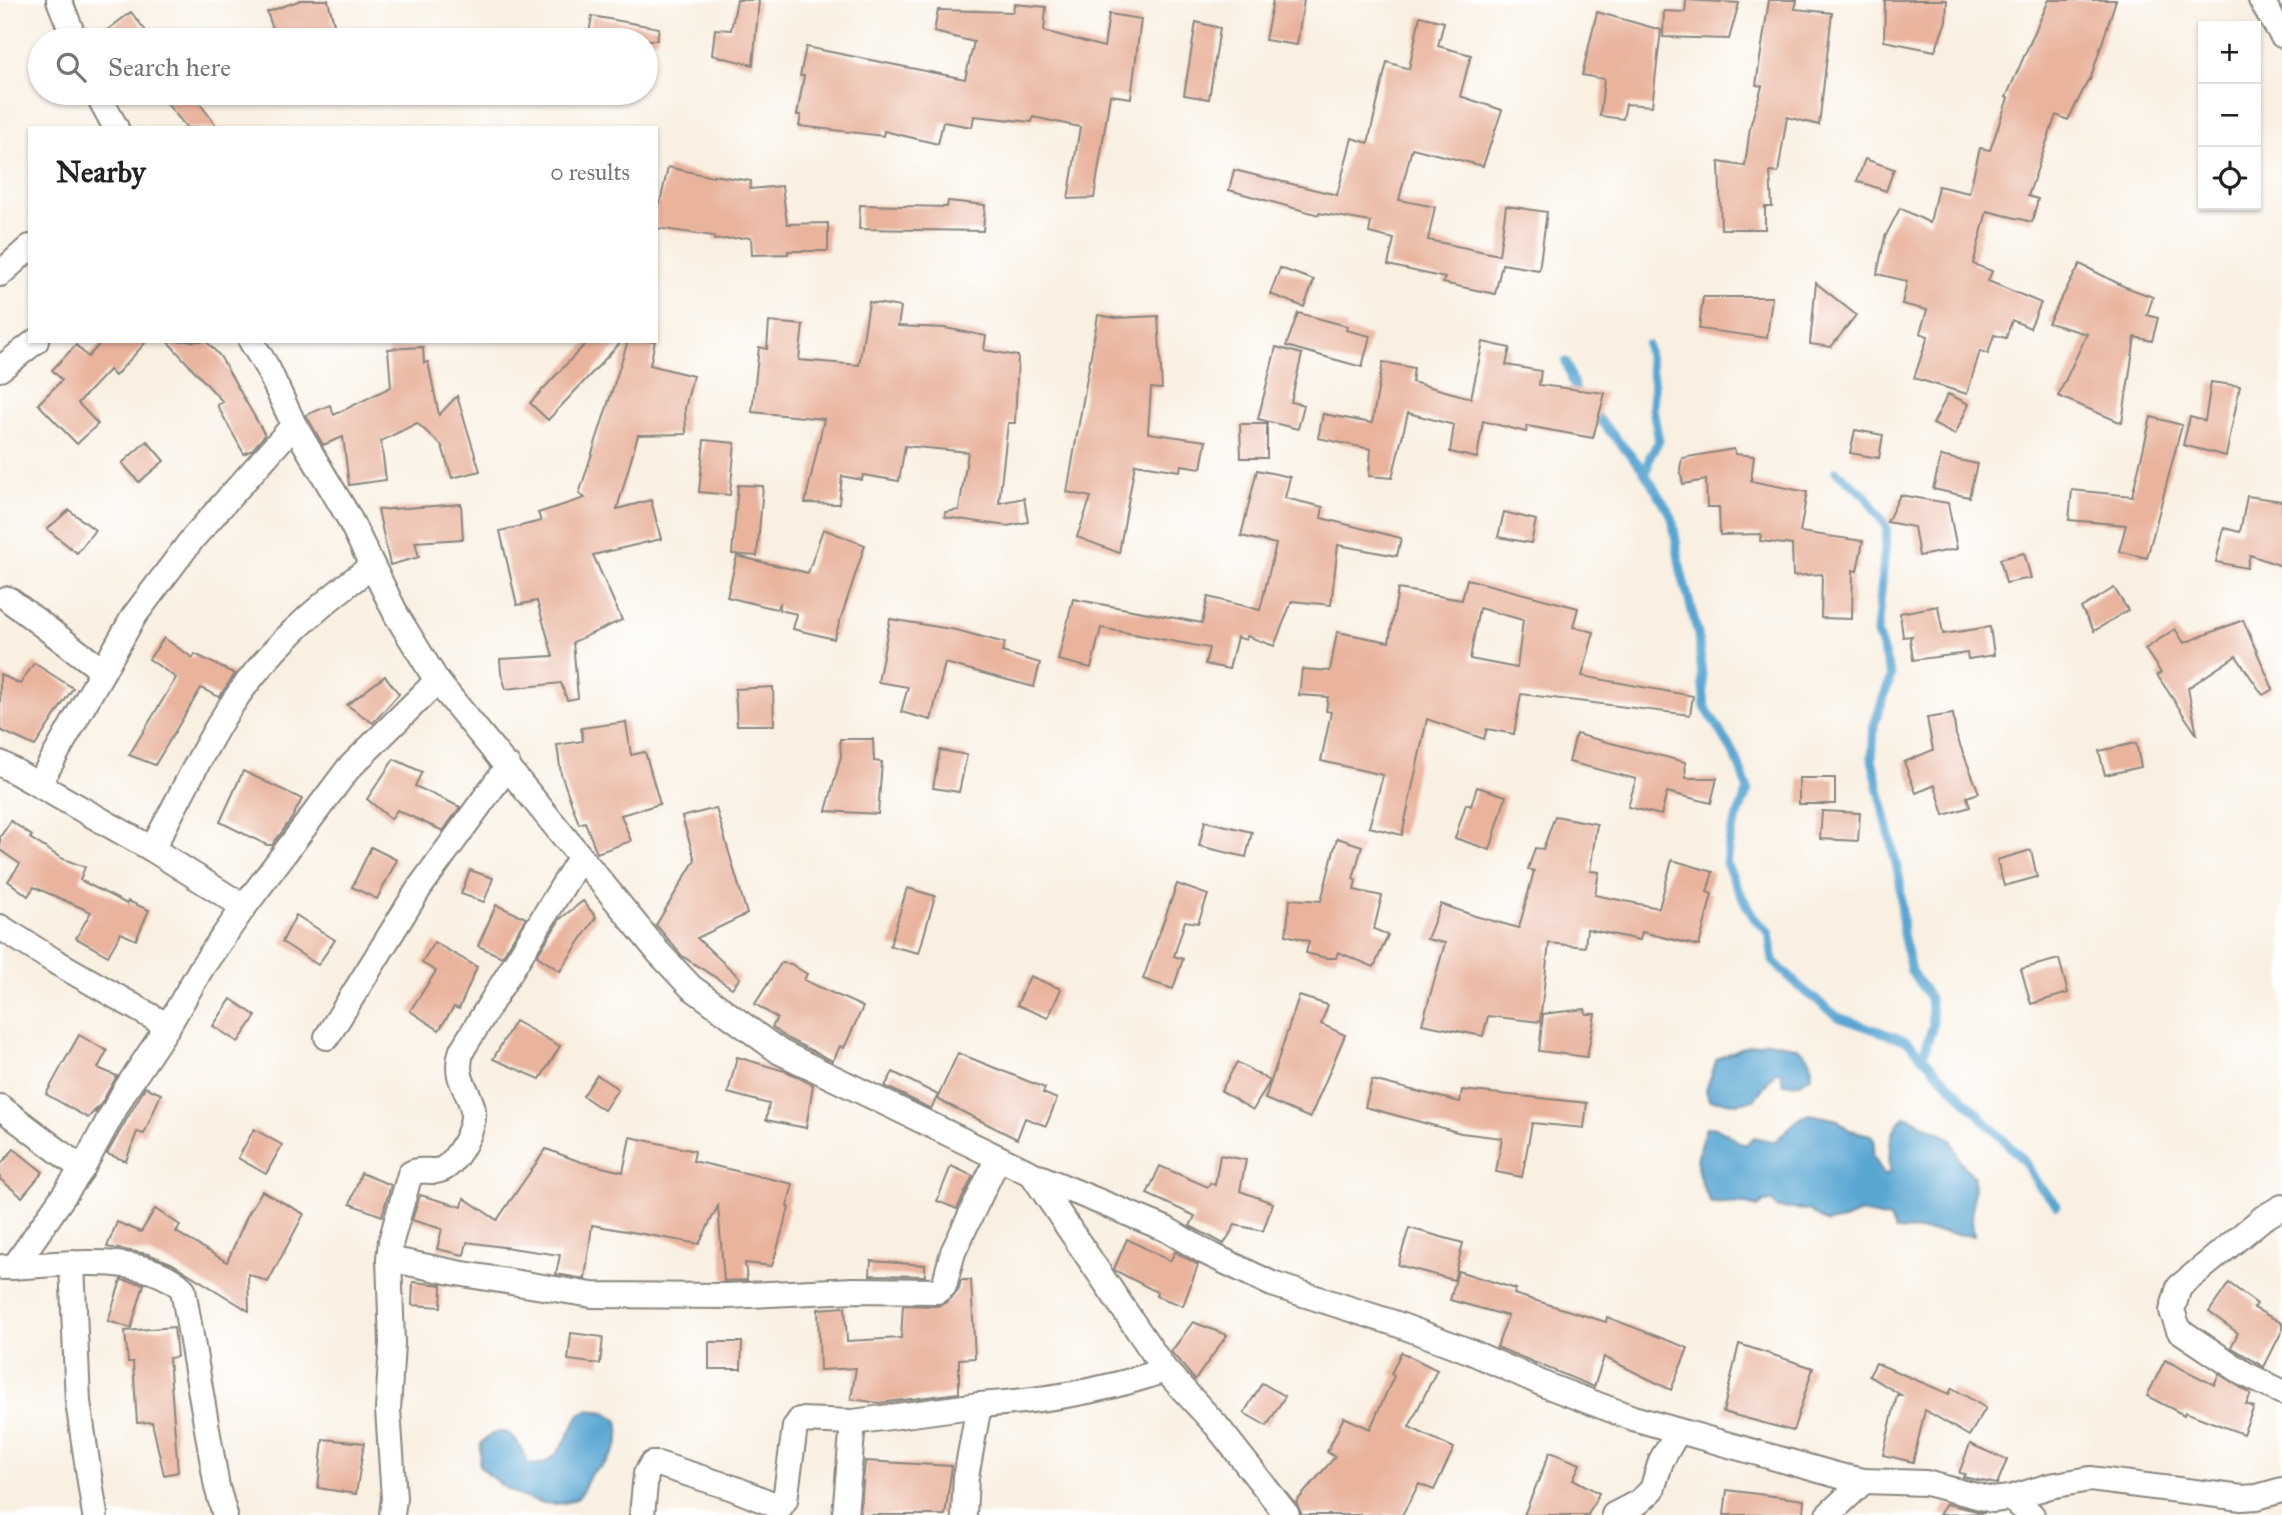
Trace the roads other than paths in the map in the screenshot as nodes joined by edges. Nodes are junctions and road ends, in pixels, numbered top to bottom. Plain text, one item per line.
1 (60, 0) edge
2 (2261, 0) edge
3 (70, 28) edge
4 (2282, 34) edge
5 (104, 105) edge
6 (115, 126) edge
7 (28, 249) edge
8 (0, 274) edge
9 (33, 343) edge
10 (252, 343) edge
11 (0, 369) edge
12 (294, 425) junction
13 (372, 566) junction
14 (3, 600) edge
15 (103, 671) junction
16 (437, 681) junction
17 (0, 764) edge
18 (508, 766) junction
19 (39, 784) junction
20 (152, 849) junction
21 (580, 858) junction
22 (244, 907) junction
23 (0, 927) edge
24 (168, 1026) junction
25 (327, 1037) dead end
26 (0, 1107) edge
27 (998, 1158) junction
28 (82, 1169) junction
29 (1032, 1174) junction
30 (2282, 1207) edge
31 (389, 1259) junction
32 (72, 1263) junction
33 (7, 1267) edge
34 (1165, 1370) junction
35 (2282, 1392) edge
36 (979, 1405) junction
37 (853, 1422) junction
38 (1678, 1431) junction
39 (1864, 1481) junction
40 (2282, 1490) edge
41 (2010, 1498) junction
42 (95, 1515) edge
43 (225, 1515) edge
44 (393, 1515) edge
45 (642, 1515) edge
46 (845, 1515) edge
47 (964, 1515) edge
48 (1287, 1515) edge
49 (1614, 1515) edge
50 (1828, 1515) edge
51 (2032, 1515) edge

1 - 3 street
2 - 4 street
5 - 6 street
7 - 8 street
9 - 11 street
10 - 12 street
12 - 13 street
12 - 15 street
13 - 16 street
13 - 20 street
14 - 15 street
15 - 19 street
16 - 18 street
16 - 22 street
17 - 19 street
18 - 21 street
18 - 25 street
19 - 20 street
20 - 22 street
21 - 27 street
21 - 31 street
22 - 24 street
23 - 24 street
24 - 28 street
26 - 28 street
27 - 29 street
27 - 31 street
28 - 33 street
29 - 34 street
29 - 38 street
30 - 35 street
31 - 44 street
32 - 33 street
32 - 42 street
32 - 43 street
34 - 36 street
34 - 48 street
36 - 37 street
36 - 47 street
37 - 45 street
37 - 46 street
38 - 39 street
38 - 49 street
39 - 41 street
39 - 50 street
40 - 41 street
41 - 51 street

